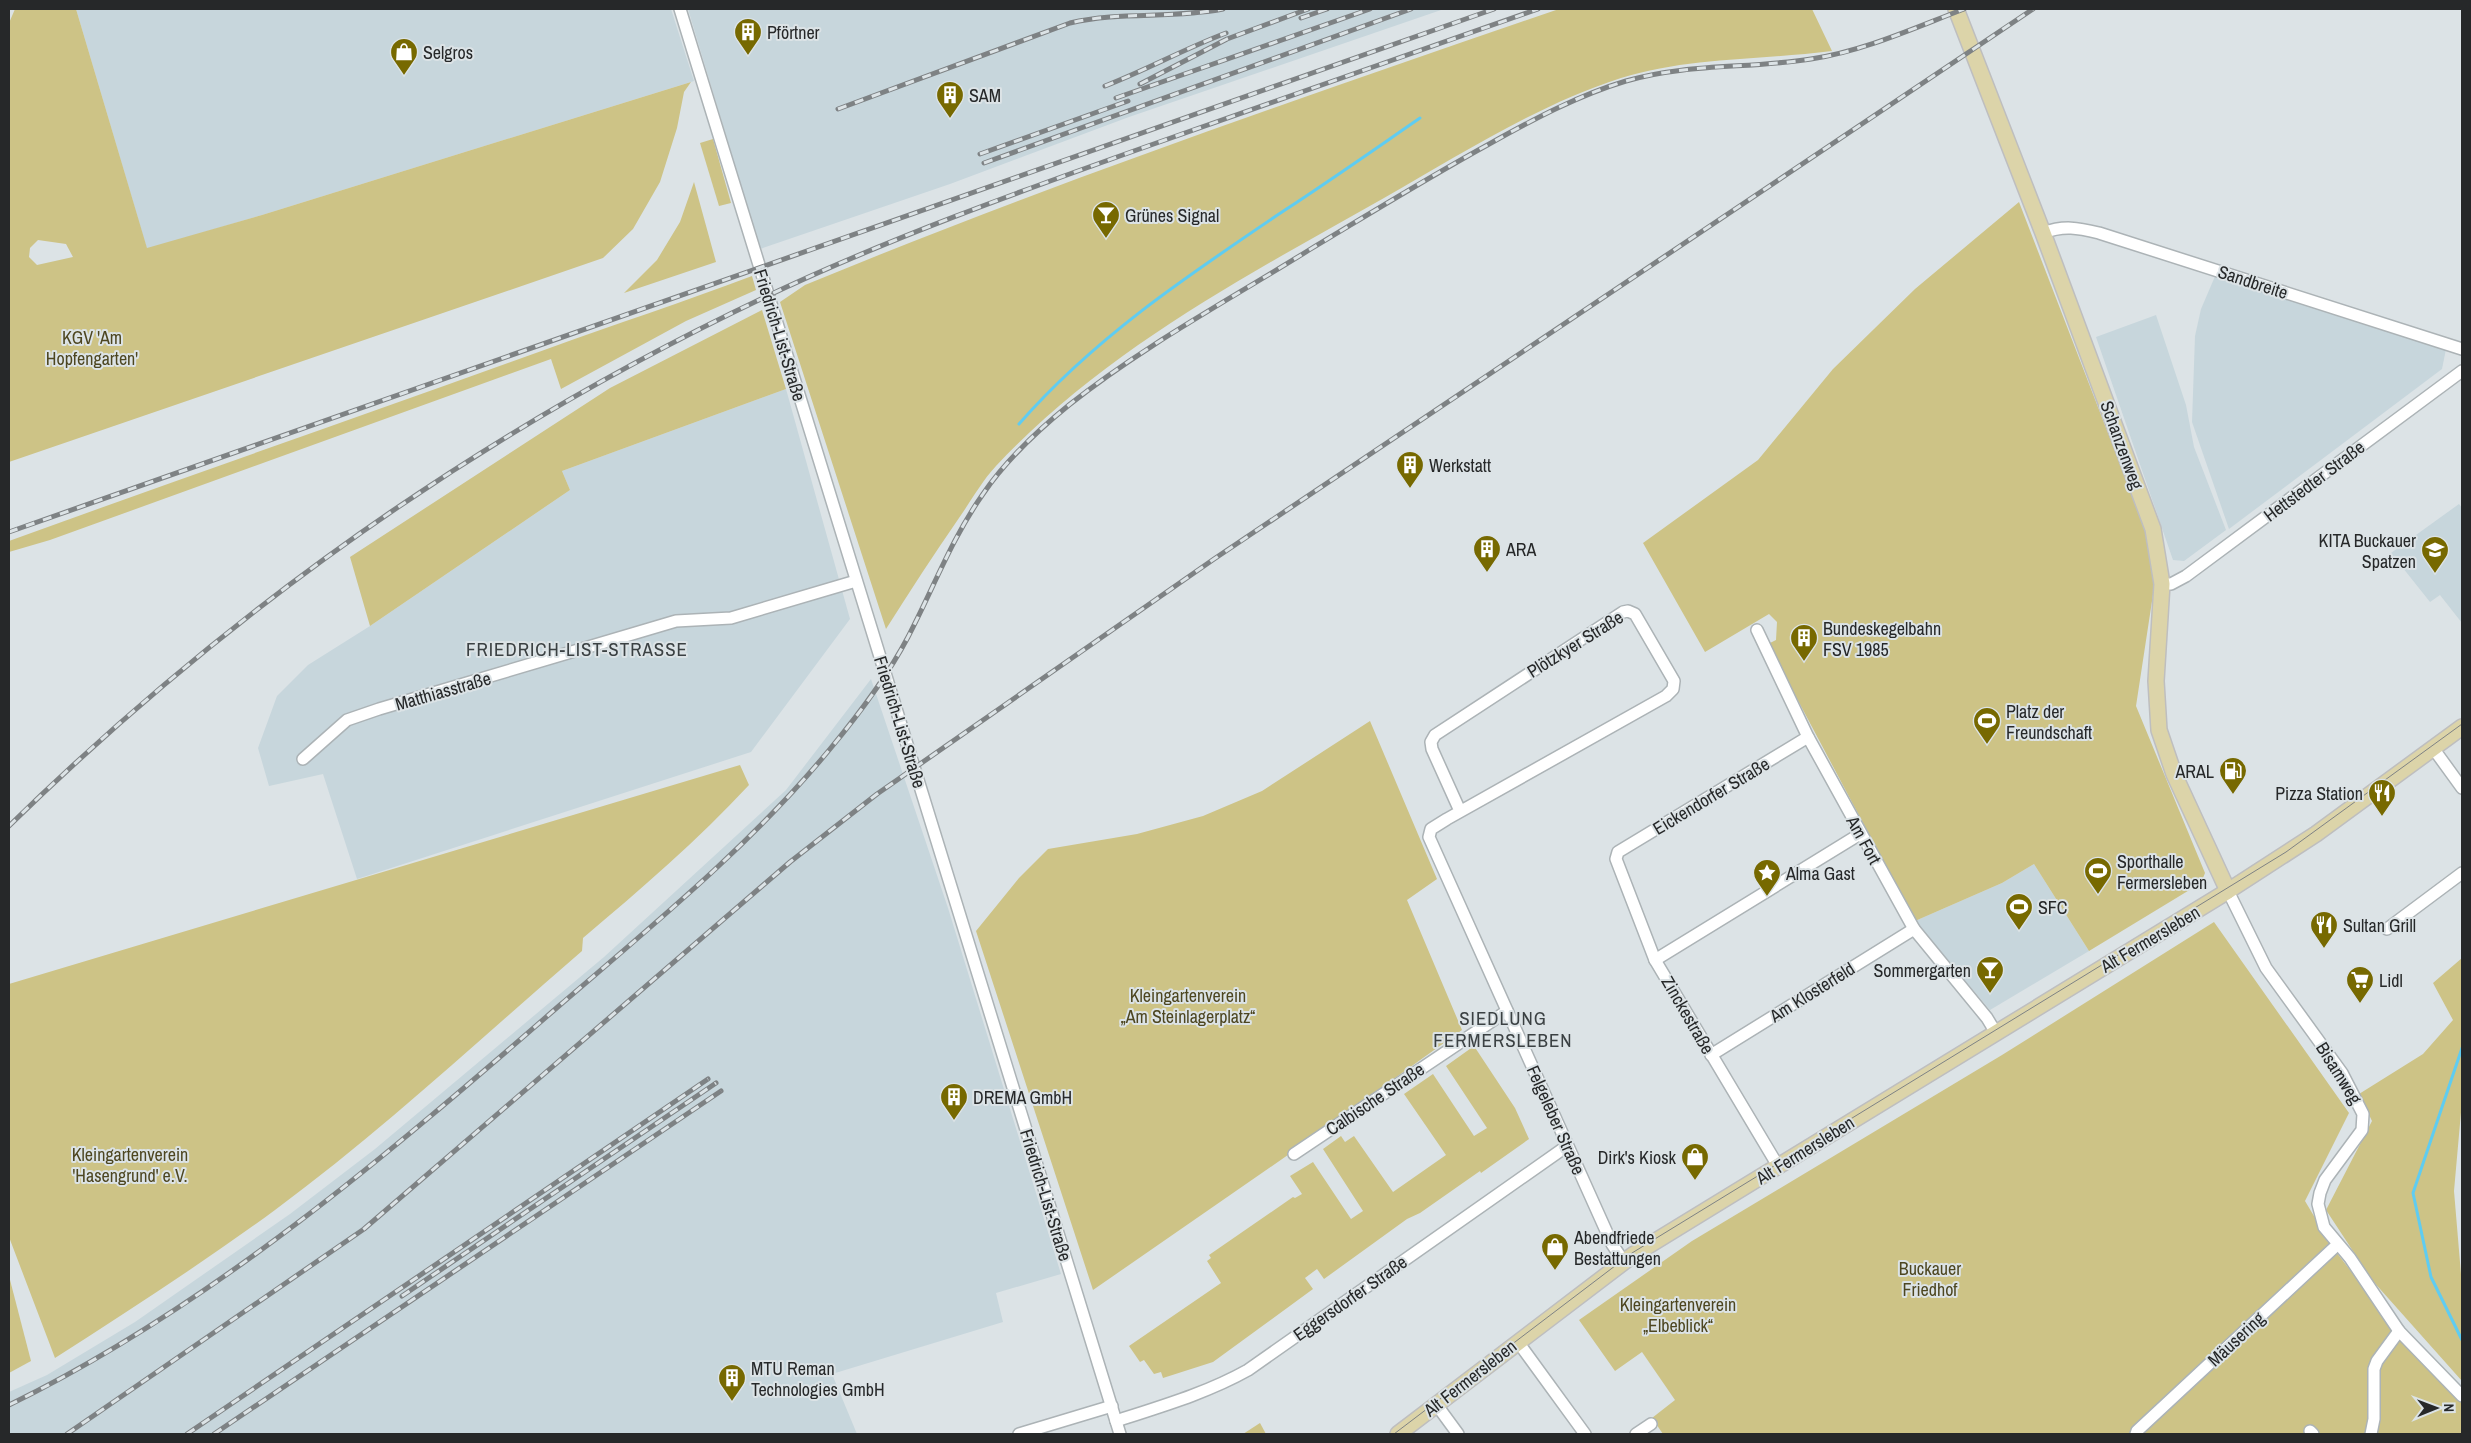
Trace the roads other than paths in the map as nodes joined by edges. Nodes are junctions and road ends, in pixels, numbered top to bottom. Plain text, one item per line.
1 (680, 9) edge
2 (1956, 9) edge
3 (2043, 232) junction
4 (2462, 349) edge
5 (2462, 371) edge
6 (856, 581) junction
7 (2162, 584) junction
8 (1757, 630) dead end
9 (2462, 726) edge
10 (1808, 737) junction
11 (2433, 748) junction
12 (303, 759) dead end
13 (2462, 788) edge
14 (1460, 811) junction
15 (1447, 818) joint
16 (1860, 834) junction
17 (1616, 856) joint
18 (2462, 873) edge
19 (2228, 891) junction
20 (1914, 929) junction
21 (2387, 929) dead end
22 (1655, 960) junction
23 (1507, 1011) junction
24 (1996, 1033) junction
25 (1711, 1055) junction
26 (1567, 1146) junction
27 (1294, 1154) dead end
28 (1778, 1166) junction
29 (2337, 1245) junction
30 (1624, 1262) junction
31 (2399, 1331) junction
32 (1518, 1342) junction
33 (2462, 1396) edge
34 (1436, 1404) junction
35 (1112, 1406) junction
36 (1116, 1421) junction
37 (1651, 1424) dead end
38 (1019, 1434) edge
39 (1120, 1434) edge
40 (1398, 1434) edge
41 (1458, 1434) edge
42 (1585, 1434) edge
43 (1636, 1434) edge
44 (2136, 1434) edge
45 (2371, 1434) edge

1 - 6 street, Friedrich-List-Straße
2 - 3 main road, Schanzenweg
3 - 4 street, Sandbreite
3 - 7 main road, Schanzenweg
5 - 7 street, Hettstedter Straße
6 - 12 street, Matthiasstraße
6 - 35 street, Friedrich-List-Straße
7 - 19 main road, Schanzenweg
8 - 10 street, Am Fort
9 - 11 main road, Alt Fermersleben
10 - 16 street, Am Fort
10 - 17 street, Eickendorfer Straße
11 - 13 street
11 - 19 main road, Alt Fermersleben
14 - 14 street, Plötzkyer Straße
14 - 15 street, Plötzkyer Straße
15 - 23 street, Felgeleber Straße
16 - 20 street, Am Fort
16 - 22 street
17 - 22 street, Zinckestraße
18 - 21 street
19 - 24 main road, Alt Fermersleben
19 - 29 street, Bisamweg
20 - 24 street, Am Fort
20 - 25 street, Am Klosterfeld
22 - 25 street, Zinckestraße
23 - 26 street, Felgeleber Straße
23 - 27 street, Calbische Straße
24 - 28 main road, Alt Fermersleben
25 - 28 street, Zinckestraße
26 - 30 street, Felgeleber Straße
26 - 36 street, Eggersdorfer Straße
28 - 30 main road, Alt Fermersleben
29 - 31 street, Bisamweg
29 - 44 street, Mäusering
30 - 32 main road, Alt Fermersleben
31 - 33 street, Bisamweg
31 - 45 street
32 - 34 main road, Alt Fermersleben
32 - 42 street
34 - 40 main road, Alt Fermersleben
34 - 41 street
35 - 36 street, Friedrich-List-Straße
35 - 38 street
36 - 39 street, Friedrich-List-Straße
37 - 43 street

